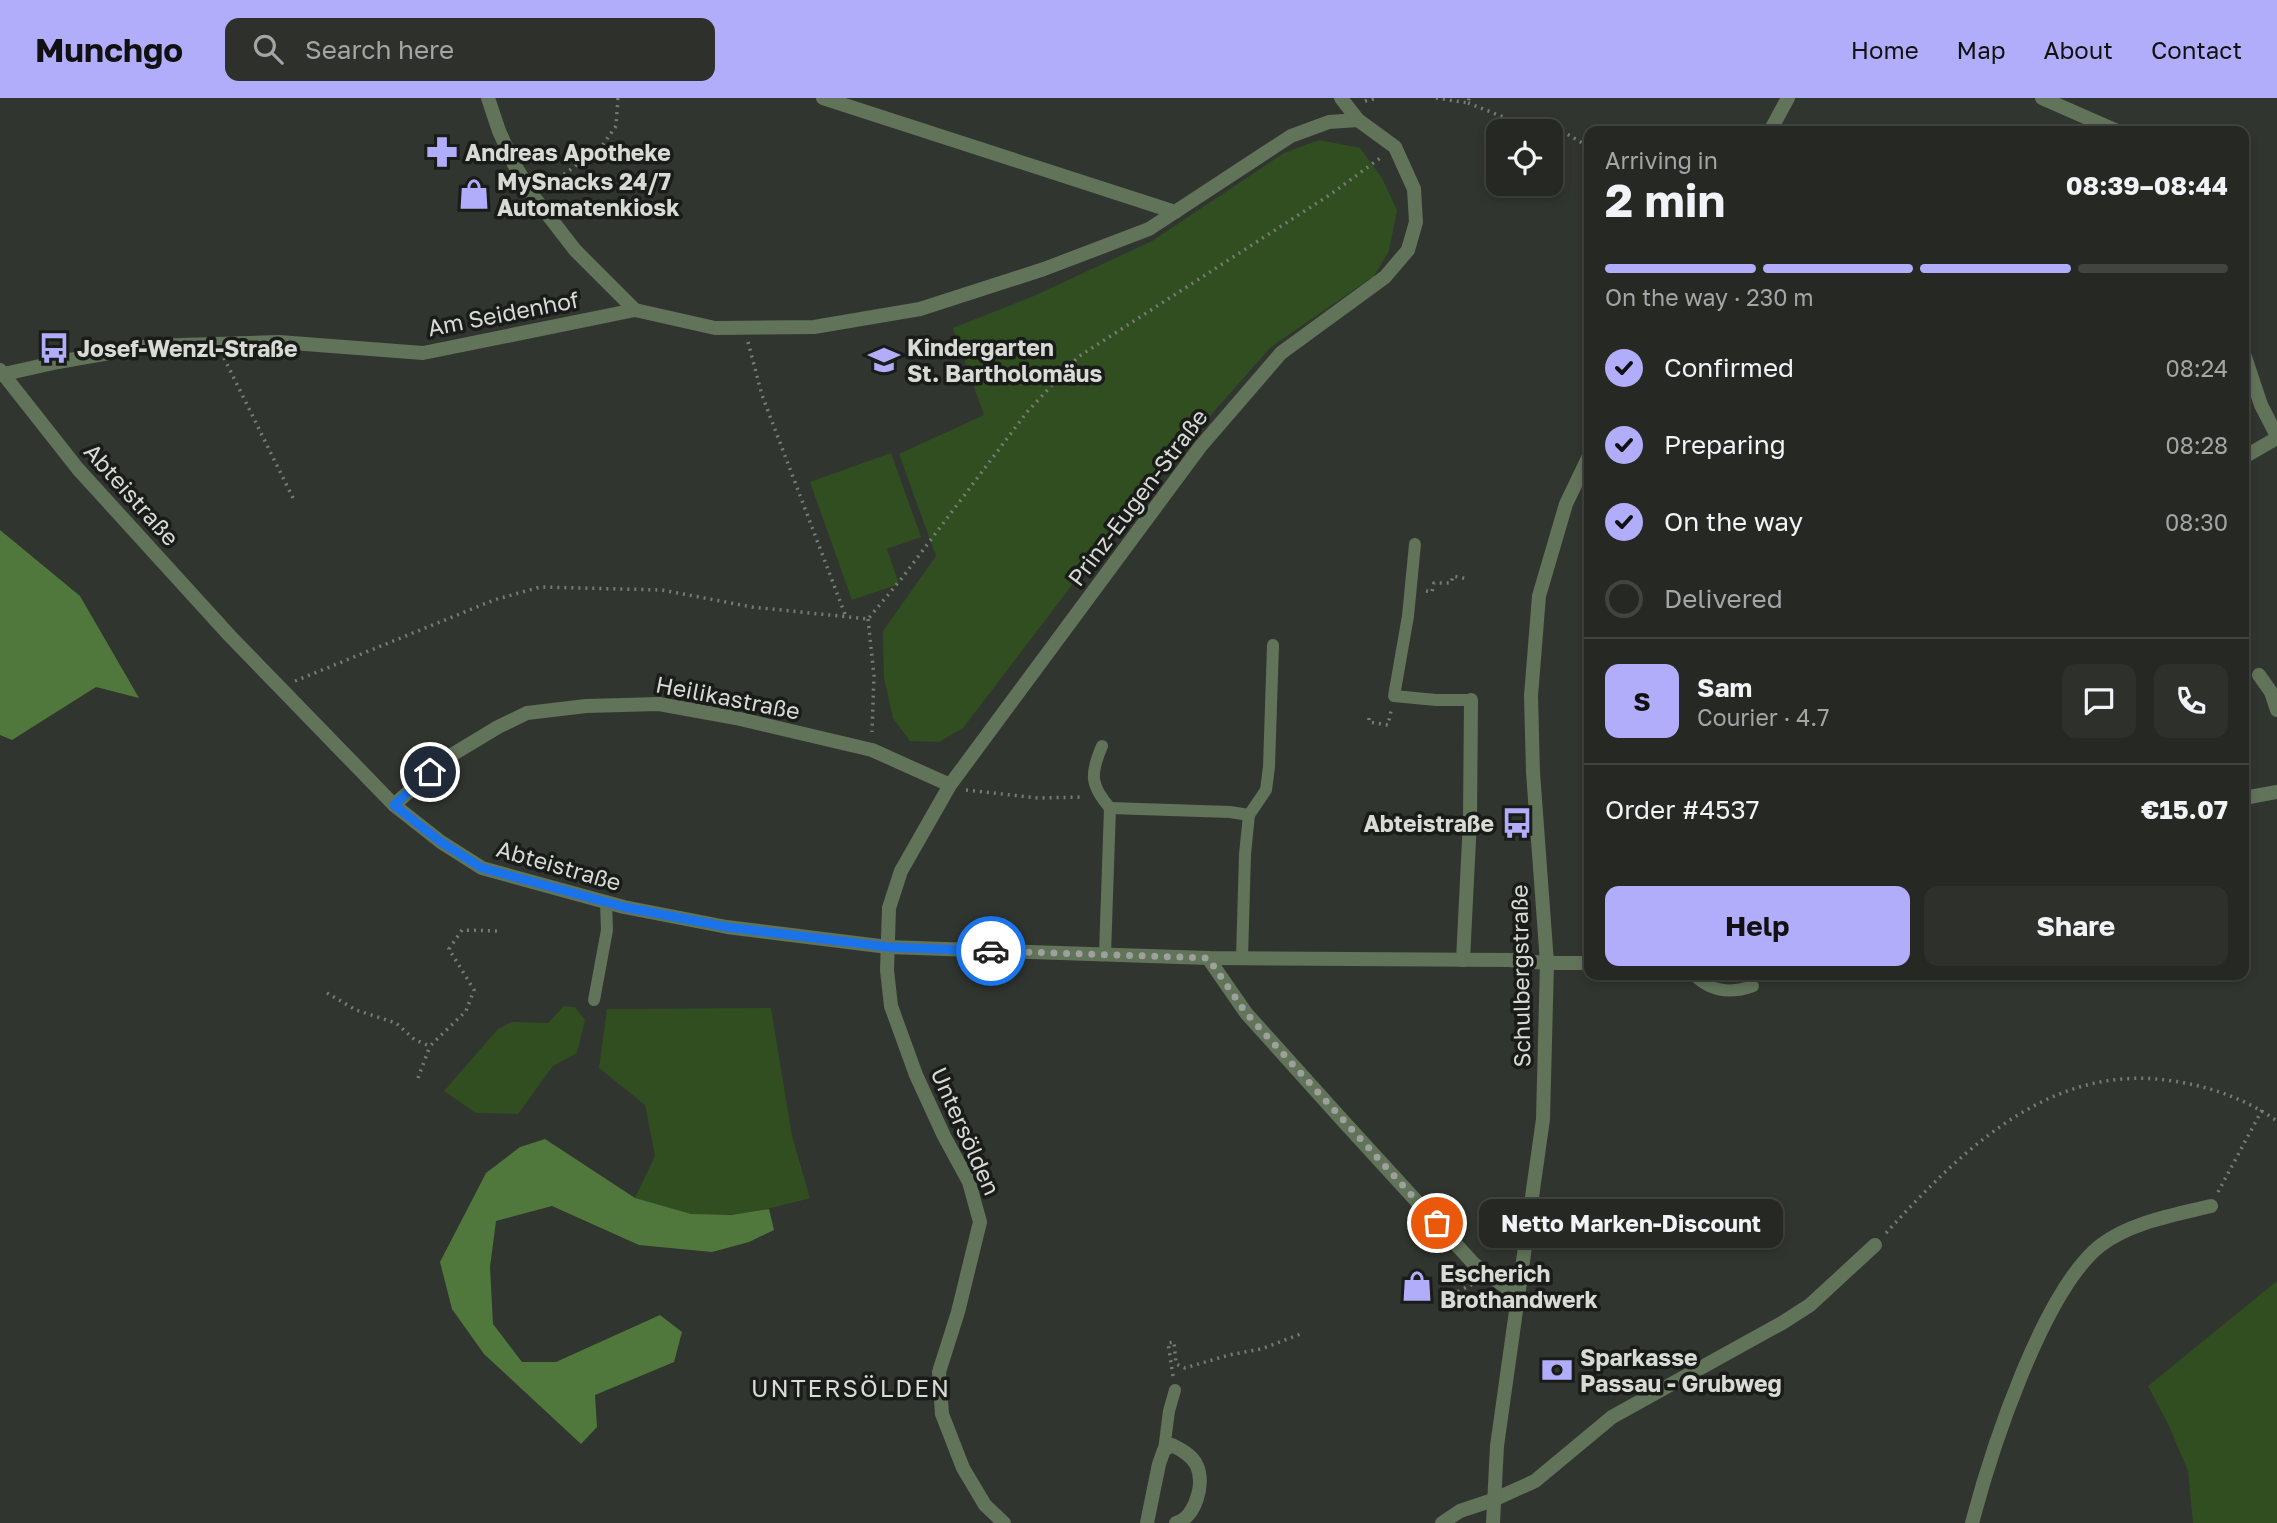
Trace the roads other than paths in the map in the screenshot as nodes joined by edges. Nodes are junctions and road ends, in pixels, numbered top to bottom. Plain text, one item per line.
1 (488, 98) edge
2 (823, 98) edge
3 (1341, 98) edge
4 (1788, 98) edge
5 (2042, 98) edge
6 (1358, 120) junction
7 (1773, 126) edge
8 (2106, 126) edge
9 (1175, 212) junction
10 (635, 310) junction
11 (2249, 369) edge
12 (1, 373) edge
13 (2277, 437) edge
14 (2249, 454) edge
15 (1584, 466) edge
16 (1415, 544) dead end
17 (1273, 645) dead end
18 (2259, 675) dead end
19 (1471, 700) joint
20 (2277, 710) edge
21 (1102, 746) dead end
22 (950, 785) junction
23 (2277, 792) edge
24 (2249, 797) edge
25 (394, 805) junction
26 (1110, 808) junction
27 (1249, 815) junction
28 (606, 902) junction
29 (888, 947) junction
30 (1105, 954) junction
31 (1208, 958) junction
32 (1242, 958) junction
33 (1463, 960) junction
34 (1547, 963) junction
35 (1584, 963) edge
36 (1701, 980) edge
37 (1753, 985) dead end
38 (594, 1000) dead end
39 (2211, 1206) road end
40 (1875, 1245) road end
41 (1518, 1296) junction
42 (1175, 1390) road end
43 (1164, 1450) junction
44 (1493, 1500) junction
45 (1004, 1523) edge
46 (1147, 1523) edge
47 (1176, 1523) edge
48 (1442, 1523) edge
49 (1493, 1523) edge
50 (1972, 1523) edge

1 - 10 street
2 - 9 street
3 - 6 street, Prinz-Eugen-Straße
4 - 7 street
5 - 8 street
6 - 9 street
6 - 22 street, Prinz-Eugen-Straße
9 - 10 street
10 - 12 street, Am Seidenhof
11 - 13 street
12 - 25 street, Abteistraße
13 - 14 street
15 - 34 street, Schulbergstraße
16 - 19 lane
17 - 27 lane
18 - 20 street
19 - 33 street
21 - 26 lane
22 - 25 street, Heilikastraße
22 - 29 street, Prinz-Eugen-Straße
23 - 24 street
25 - 28 street, Abteistraße
26 - 27 lane
26 - 30 lane
27 - 32 lane
28 - 29 street, Abteistraße
28 - 38 lane
29 - 30 street, Abteistraße
29 - 45 street, Untersölden
30 - 31 street, Abteistraße
31 - 32 street, Abteistraße
31 - 41 street
32 - 33 street, Abteistraße
33 - 34 street, Abteistraße
34 - 35 street, Abteistraße
34 - 41 street, Schulbergstraße
36 - 37 lane
39 - 50 street
40 - 44 street
41 - 44 street, Schulbergstraße
42 - 43 lane
43 - 46 street
43 - 47 street
44 - 48 street
44 - 49 street, Schulbergstraße

